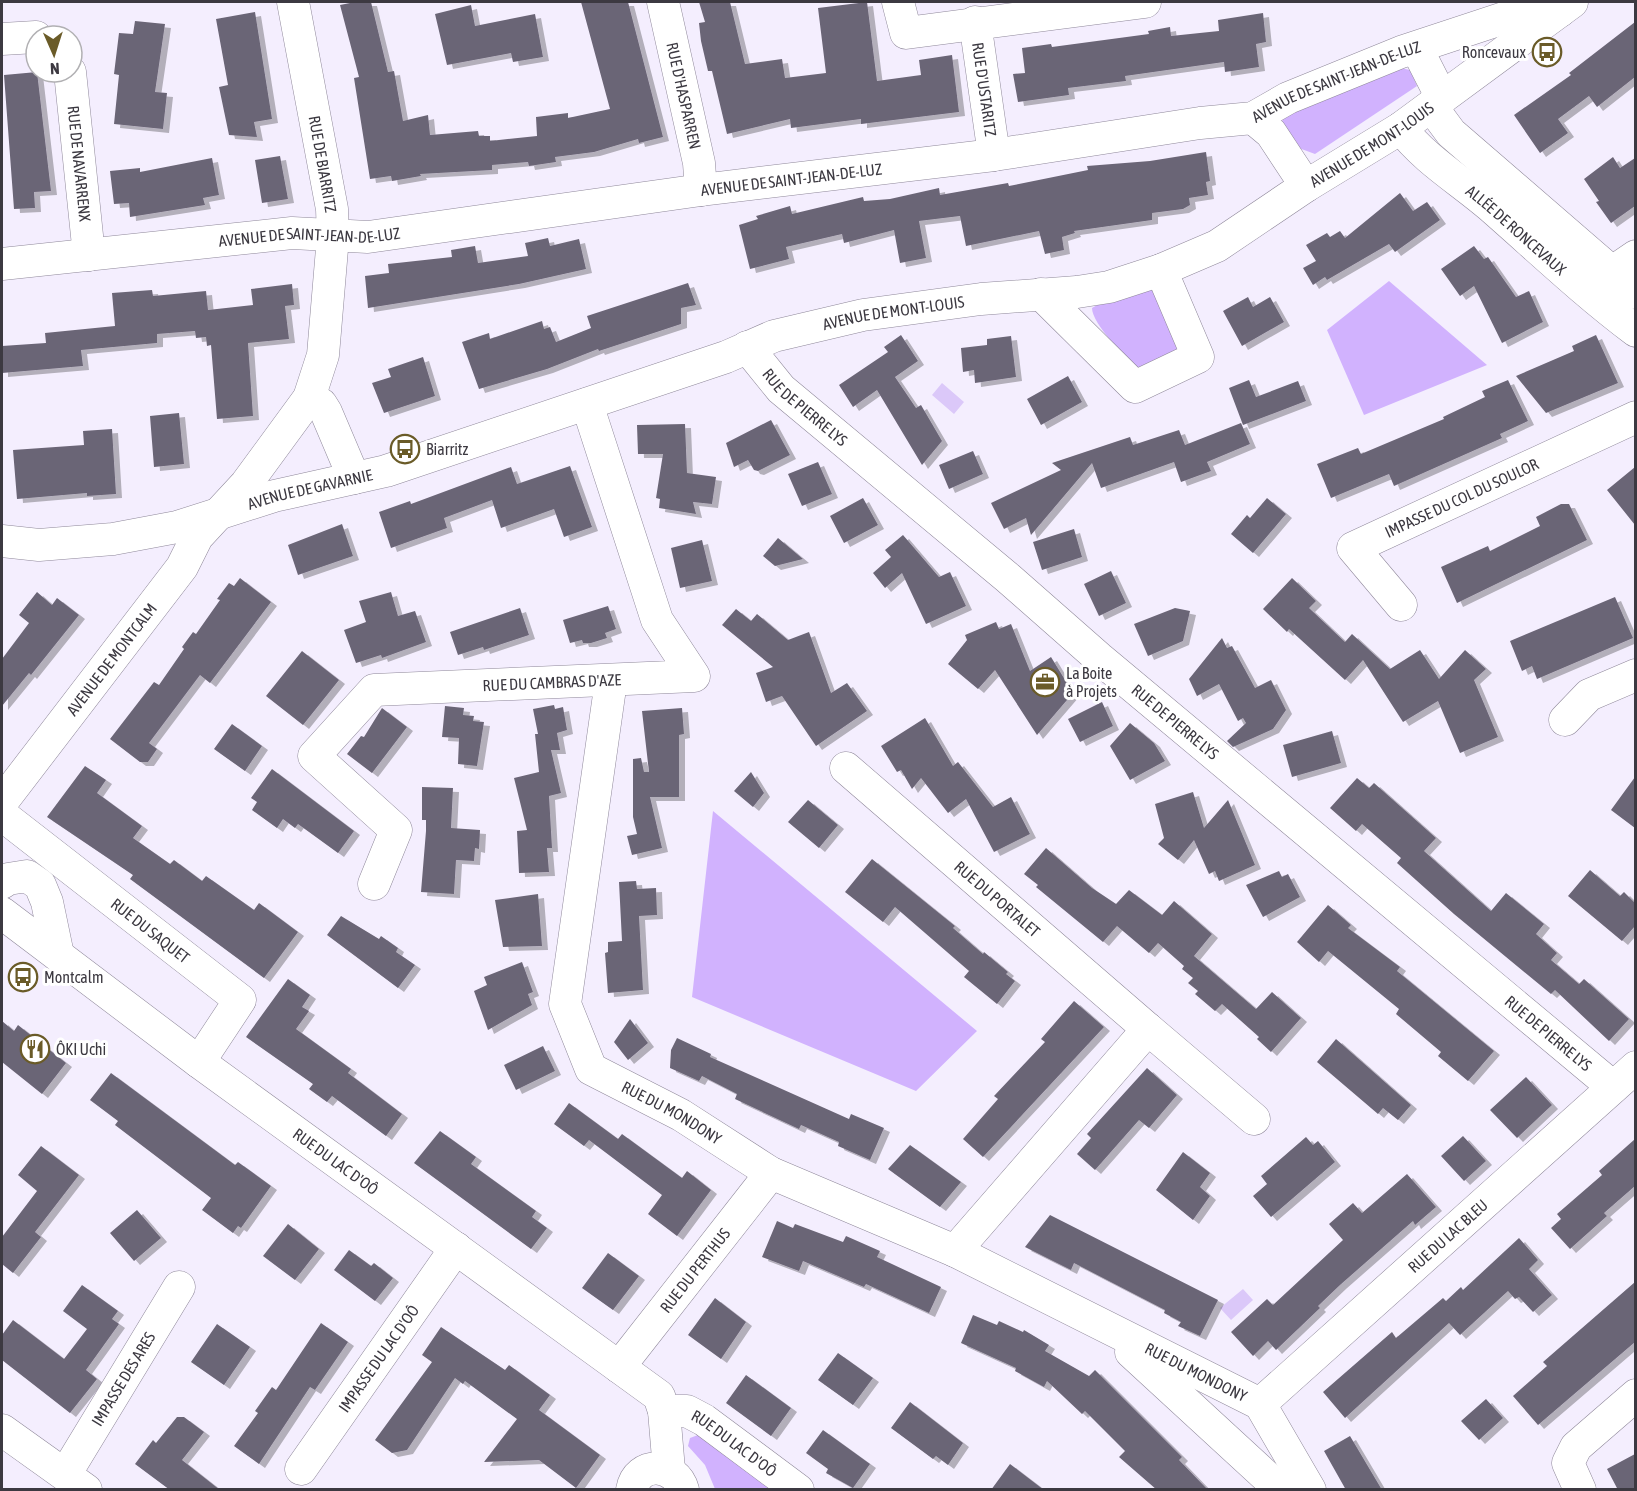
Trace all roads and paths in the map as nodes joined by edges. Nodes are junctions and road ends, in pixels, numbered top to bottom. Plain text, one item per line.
1 (293, 2) edge
2 (663, 2) edge
3 (898, 2) edge
4 (1145, 2) edge
5 (1566, 6) edge
6 (975, 22) junction
7 (24, 38) edge
8 (2, 39) edge
9 (1409, 50) junction
10 (71, 84) edge
11 (1437, 102) junction
12 (1253, 118) junction
13 (1401, 128) junction
14 (994, 154) junction
15 (1306, 186) junction
16 (701, 190) junction
17 (333, 237) junction
18 (89, 255) junction
19 (2, 264) edge
20 (1623, 265) edge
21 (1161, 270) junction
22 (1635, 293) edge
23 (1041, 294) junction
24 (1635, 331) edge
25 (747, 347) junction
26 (309, 398) junction
27 (586, 404) junction
28 (1635, 417) edge
29 (354, 478) junction
30 (219, 514) junction
31 (2, 541) edge
32 (1401, 605) dead end
33 (1635, 675) edge
34 (612, 681) junction
35 (1564, 720) dead end
36 (846, 768) dead end
37 (2, 802) edge
38 (2, 815) edge
39 (2, 884) edge
40 (374, 884) dead end
41 (2, 913) edge
42 (58, 955) junction
43 (1148, 1029) junction
44 (199, 1062) junction
45 (1624, 1077) edge
46 (1254, 1119) dead end
47 (771, 1173) junction
48 (456, 1248) junction
49 (955, 1251) junction
50 (179, 1287) dead end
51 (1106, 1329) junction
52 (619, 1367) junction
53 (1635, 1395) edge
54 (1260, 1404) junction
55 (663, 1419) junction
56 (2, 1430) edge
57 (301, 1469) dead end
58 (657, 1480) edge
59 (76, 1481) edge
60 (798, 1490) edge
61 (1281, 1490) edge
62 (1310, 1490) edge
63 (1580, 1490) edge

1 - 17 street, RUE DE BIARRITZ
2 - 16 street, RUE D'HASPARREN
3 - 6 street, RUE D'USTARITZ
4 - 6 street, RUE D'USTARITZ
5 - 9 street, AVENUE DE SAINT-JEAN-DE-LUZ
5 - 11 street, AVENUE DE MONT-LOUIS
6 - 14 street, RUE D'USTARITZ
7 - 8 street
9 - 11 street, ALLÉE DE RONCEVAUX
9 - 12 street, AVENUE DE SAINT-JEAN-DE-LUZ
10 - 18 street, RUE DE NAVARRENX
11 - 13 street, AVENUE DE MONT-LOUIS
11 - 20 street, ALLÉE DE RONCEVAUX
12 - 14 street, AVENUE DE SAINT-JEAN-DE-LUZ
12 - 15 street
13 - 15 street, AVENUE DE MONT-LOUIS
13 - 24 street, ALLÉE DE RONCEVAUX
14 - 16 street, AVENUE DE SAINT-JEAN-DE-LUZ
15 - 21 street, AVENUE DE MONT-LOUIS
16 - 17 street, AVENUE DE SAINT-JEAN-DE-LUZ
17 - 18 street, AVENUE DE SAINT-JEAN-DE-LUZ
17 - 26 street, RUE DE BIARRITZ
18 - 19 street, AVENUE DE SAINT-JEAN-DE-LUZ
20 - 22 street, ALLÉE DE RONCEVAUX
21 - 23 street, AVENUE DE MONT-LOUIS
21 - 23 street
23 - 25 street, AVENUE DE MONT-LOUIS
25 - 27 street, AVENUE DE GAVARNIE
25 - 45 street, RUE DE PIERRE LYS
26 - 29 street
26 - 30 street, RUE DE BIARRITZ
27 - 29 street, AVENUE DE GAVARNIE
27 - 34 street, RUE DU CAMBRAS D'AZE
28 - 32 street, IMPASSE DU COL DU SOULOR
29 - 30 street, AVENUE DE GAVARNIE
30 - 31 street, AVENUE DE GAVARNIE
30 - 37 street, AVENUE DE MONTCALM
33 - 35 street
34 - 40 street, RUE DU CAMBRAS D'AZE
34 - 47 street, RUE DU MONDONY
36 - 43 street, RUE DU PORTALET
38 - 44 street, RUE DU SAQUET
39 - 42 street
41 - 42 street, RUE DU LAC D'OÔ
42 - 44 street, RUE DU LAC D'OÔ
43 - 46 street, RUE DU PORTALET
43 - 49 street
44 - 48 street, RUE DU LAC D'OÔ
45 - 54 street, RUE DU LAC BLEU
47 - 49 street, RUE DU MONDONY
47 - 52 street, RUE DU PERTHUS
48 - 52 street, RUE DU LAC D'OÔ
48 - 57 street, IMPASSE DU LAC D'OÔ
49 - 51 street, RUE DU MONDONY
50 - 59 street, IMPASSE DES ARES
51 - 54 street, RUE DU MONDONY
51 - 61 street, RUE DU MONDONY
52 - 55 street, RUE DU LAC D'OÔ
53 - 63 street
54 - 62 street, RUE DU MONDONY
55 - 58 street, RUE DU LAC D'OÔ
55 - 60 street, RUE DU LAC D'OÔ
56 - 59 street

